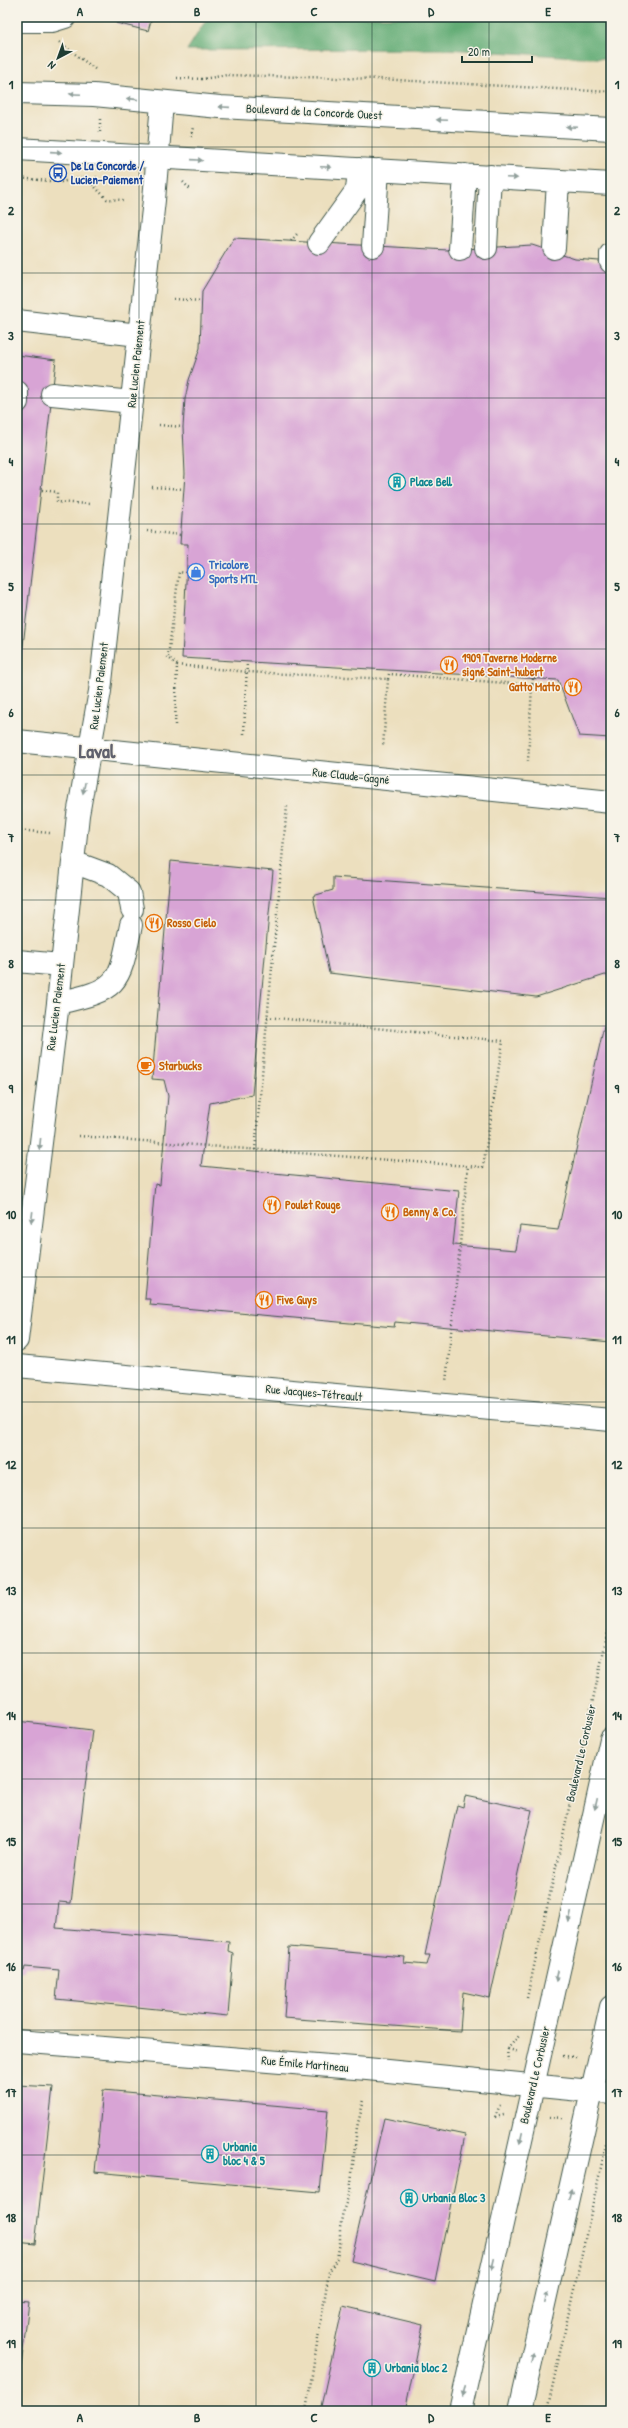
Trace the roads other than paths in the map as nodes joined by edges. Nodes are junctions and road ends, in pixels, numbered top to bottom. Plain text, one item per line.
1 (65, 17) edge
2 (17, 21) edge
3 (17, 93) edge
4 (162, 103) junction
5 (611, 129) edge
6 (17, 149) edge
7 (158, 158) junction
8 (369, 170) junction
9 (477, 176) junction
10 (558, 180) junction
11 (611, 184) edge
12 (319, 243) dead end
13 (373, 246) dead end
14 (554, 248) dead end
15 (473, 249) dead end
16 (611, 254) edge
17 (611, 262) edge
18 (17, 321) edge
19 (139, 336) junction
20 (17, 392) edge
21 (52, 394) dead end
22 (17, 402) edge
23 (132, 402) junction
24 (17, 741) edge
25 (91, 750) junction
26 (611, 802) edge
27 (73, 862) junction
28 (17, 961) edge
29 (61, 965) junction
30 (58, 1003) junction
31 (17, 1340) edge
32 (17, 1366) edge
33 (611, 1420) edge
34 (611, 1739) edge
35 (611, 2007) edge
36 (17, 2041) edge
37 (533, 2086) junction
38 (602, 2092) edge
39 (460, 2411) edge
40 (520, 2411) edge

1 - 2 street
4 -> 3 street, Boulevard de la Concorde Ouest
5 -> 4 street, Boulevard de la Concorde Ouest
4 - 7 street, Rue Lucien Paiement
6 -> 7 street
7 -> 8 street
7 - 19 street, Rue Lucien Paiement
8 - 9 street
8 - 12 street
8 - 13 street
9 -> 10 street
9 - 15 street
10 - 11 street
10 - 14 street
16 - 17 street
18 - 19 street
19 - 23 street, Rue Lucien Paiement
20 - 22 street
21 - 23 street
23 - 25 street, Rue Lucien Paiement
24 - 25 street, Rue Claude-Gagné
25 - 26 street, Rue Claude-Gagné
25 -> 27 street, Rue Lucien Paiement
27 - 29 street, Rue Lucien Paiement
27 - 30 street
28 - 29 street
29 - 30 street, Rue Lucien Paiement
30 -> 31 street, Rue Lucien Paiement
32 - 33 street, Rue Jacques-Tétreault
34 -> 37 street, Boulevard Le Corbusier
35 - 38 street
36 - 37 street, Rue Émile Martineau
37 - 38 street, Rue Émile Martineau
37 -> 39 street, Boulevard Le Corbusier
40 -> 38 street

